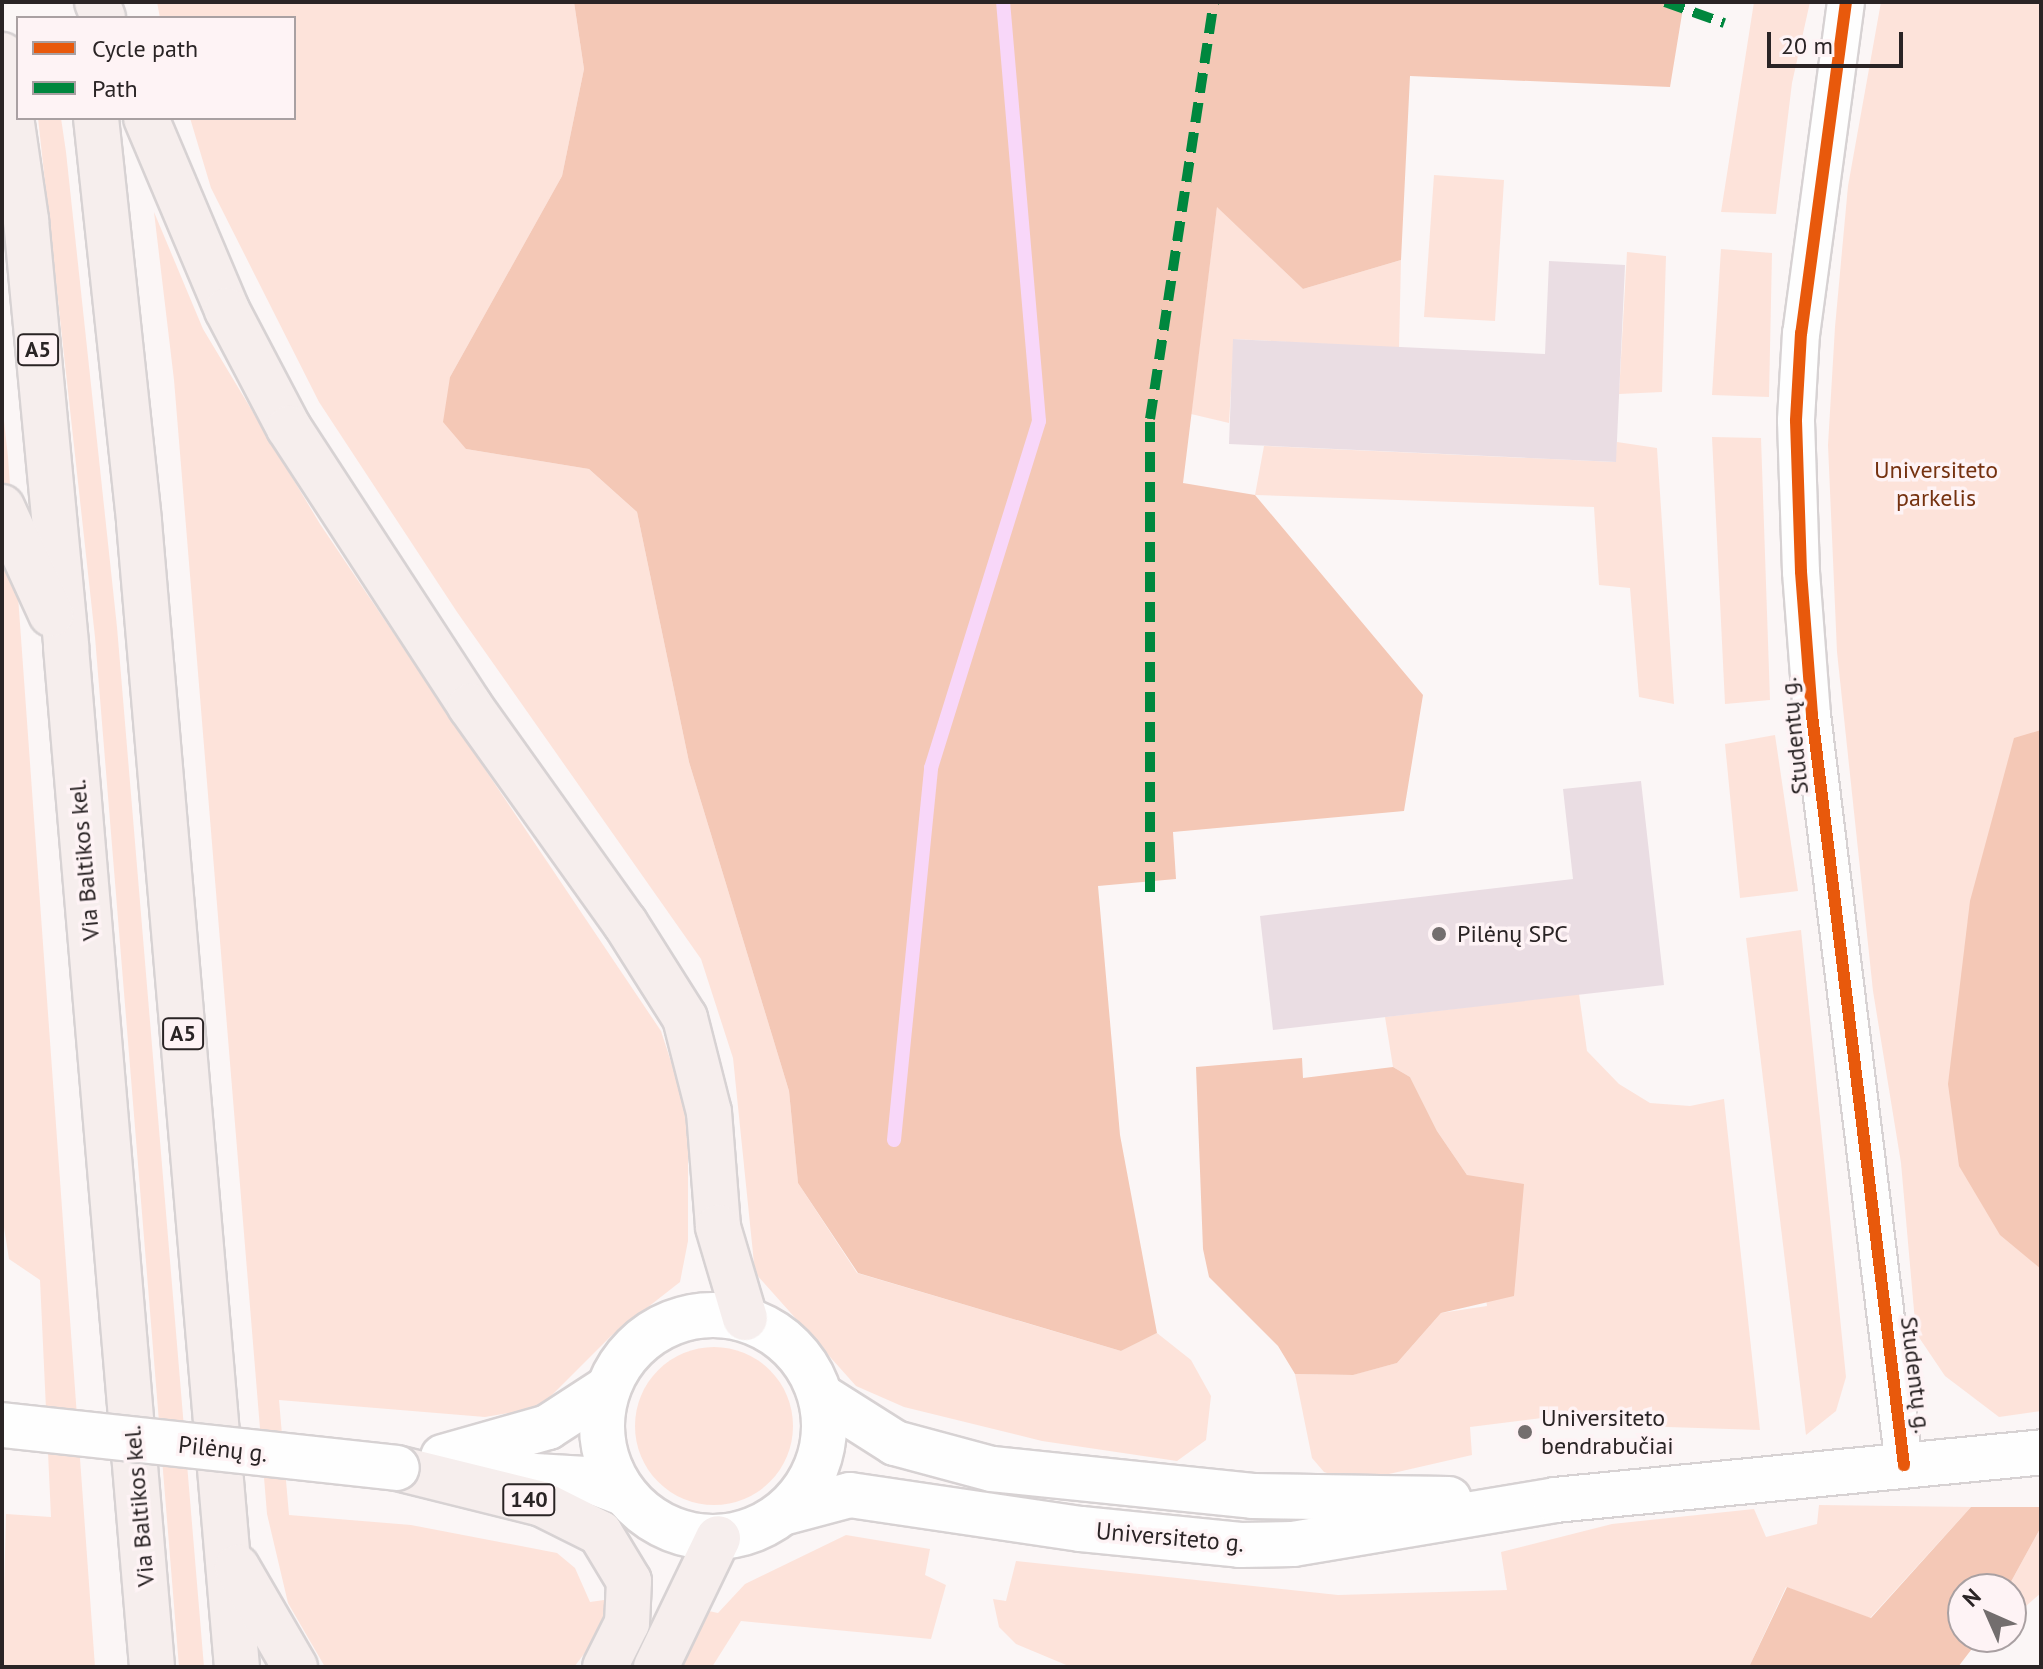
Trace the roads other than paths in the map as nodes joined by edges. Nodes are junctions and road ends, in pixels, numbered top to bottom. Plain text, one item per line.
1 (1846, 2) edge
2 (2, 55) edge
3 (96, 120) edge
4 (147, 120) edge
5 (2, 507) edge
6 (66, 647) junction
7 (745, 1318) junction
8 (608, 1388) junction
9 (821, 1396) junction
10 (2, 1425) edge
11 (2041, 1452) edge
12 (1904, 1465) junction
13 (397, 1468) junction
14 (623, 1493) junction
15 (1555, 1500) junction
16 (786, 1512) junction
17 (718, 1538) junction
18 (227, 1547) junction
19 (152, 1667) edge
20 (237, 1667) edge
21 (295, 1667) edge
22 (605, 1667) edge
23 (656, 1667) edge

1 - 12 street, Studentų g.
2 - 6 highway, Via Baltikos kel. / A5
3 - 18 highway, A5
4 - 7 highway
5 - 6 highway
6 - 19 highway, Via Baltikos kel. / A5
7 - 8 main road
7 - 9 main road
8 - 13 main road, Pilėnų g.
8 - 14 main road
9 - 15 main road, Universiteto g.
9 - 16 main road
10 - 13 main road, Pilėnų g. / 140, bridge
11 - 12 main road, Universiteto g.
12 - 15 main road, Universiteto g.
13 - 14 main road, Pilėnų g.
13 - 22 highway, 140
14 - 17 main road
15 - 16 main road, Universiteto g.
16 - 17 main road
17 - 23 highway
18 - 20 highway, A5
18 - 21 highway

